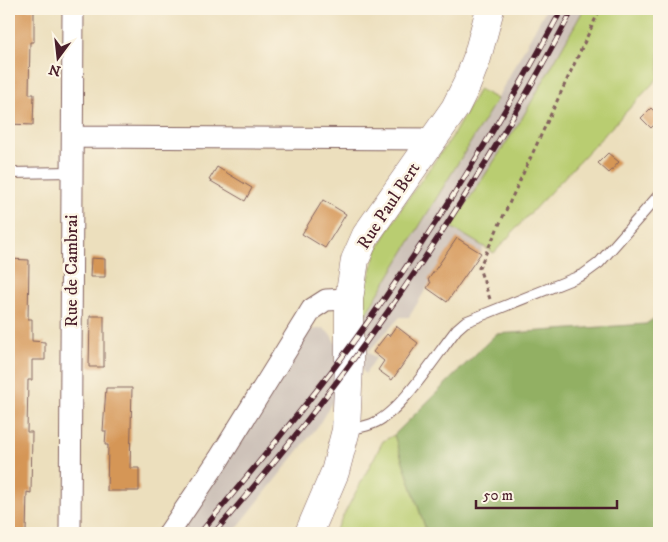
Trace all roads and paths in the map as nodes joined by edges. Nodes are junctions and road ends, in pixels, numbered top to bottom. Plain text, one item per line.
1 (73, 9) edge
2 (490, 9) edge
3 (600, 9) edge
4 (73, 137) junction
5 (434, 140) junction
6 (72, 172) junction
7 (9, 173) edge
8 (659, 195) edge
9 (348, 299) junction
10 (494, 310) junction
11 (346, 430) junction
12 (70, 533) edge
13 (169, 533) edge
14 (309, 533) edge

1 - 4 street, Rue de Cambrai
2 - 5 street, Rue Paul Bert
3 - 10 path
4 - 5 street
4 - 6 street, Rue de Cambrai
5 - 9 street, Rue Paul Bert
6 - 7 lane
6 - 12 street, Rue de Cambrai
8 - 10 lane
9 - 11 street, Rue Paul Bert
9 - 13 street
10 - 11 lane
11 - 14 street, Rue Paul Bert

